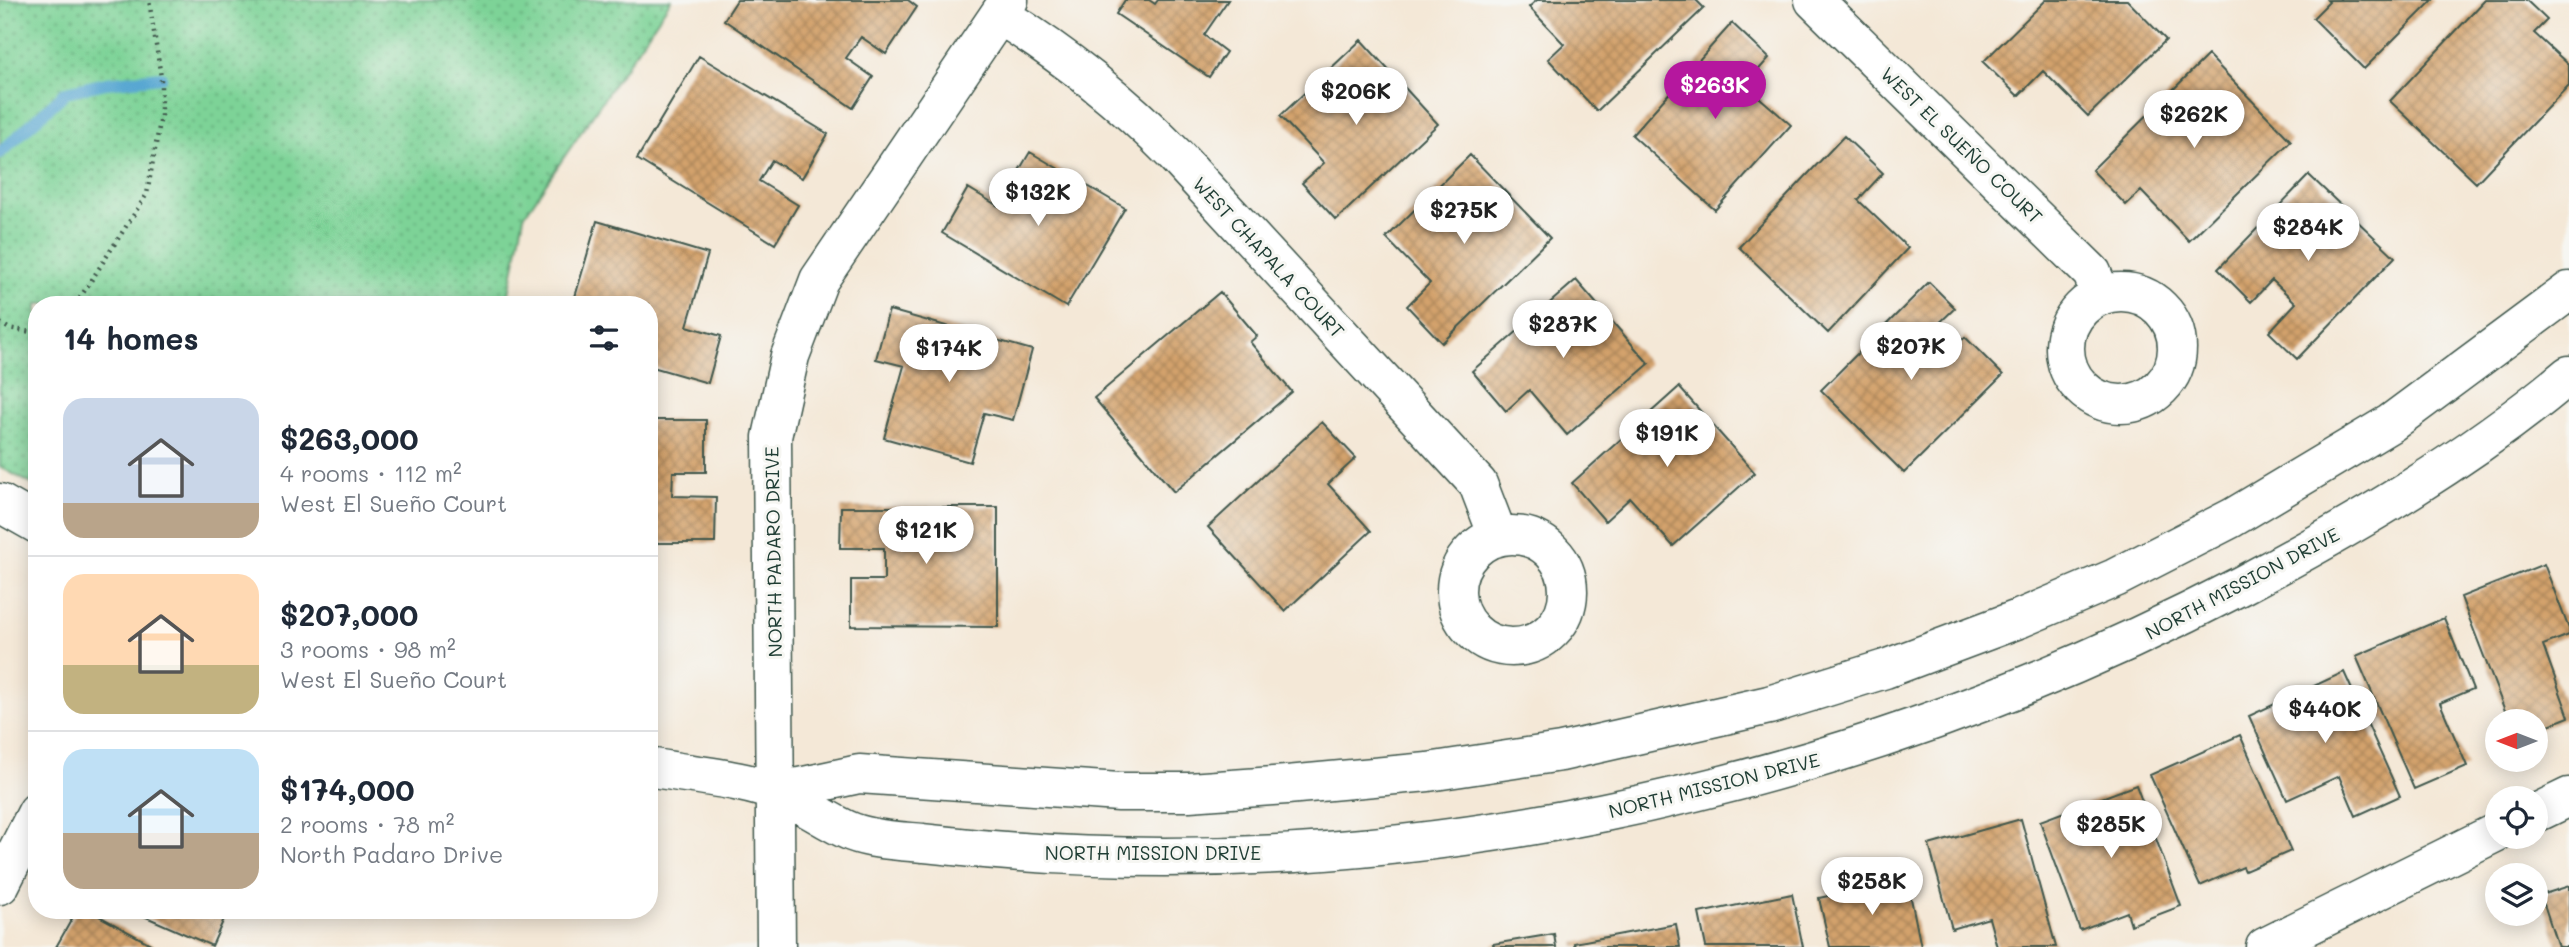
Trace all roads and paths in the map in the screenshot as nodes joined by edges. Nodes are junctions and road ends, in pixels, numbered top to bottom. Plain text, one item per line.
1 (149, 0) edge
2 (1814, 0) edge
3 (1005, 8) edge
4 (2569, 291) edge
5 (81, 296) edge
6 (2101, 296) dead end
7 (0, 323) edge
8 (28, 331) edge
9 (2569, 375) edge
10 (0, 503) edge
11 (28, 519) edge
12 (1498, 536) dead end
13 (658, 769) edge
14 (776, 792) junction
15 (2569, 797) edge
16 (2548, 807) edge
17 (28, 830) edge
18 (2485, 838) edge
19 (0, 886) edge
20 (776, 947) edge
21 (2265, 947) edge

1 - 5 path
2 - 6 street, WEST EL SUEÑO COURT
3 - 12 street, WEST CHAPALA COURT
3 - 14 street, NORTH PADARO DRIVE
4 - 14 street, NORTH MISSION DRIVE
7 - 8 path
9 - 14 street, NORTH MISSION DRIVE
10 - 11 street
13 - 14 street, NORTH MISSION DRIVE
14 - 20 street, NORTH PADARO DRIVE
15 - 16 street
17 - 19 street
18 - 21 street

